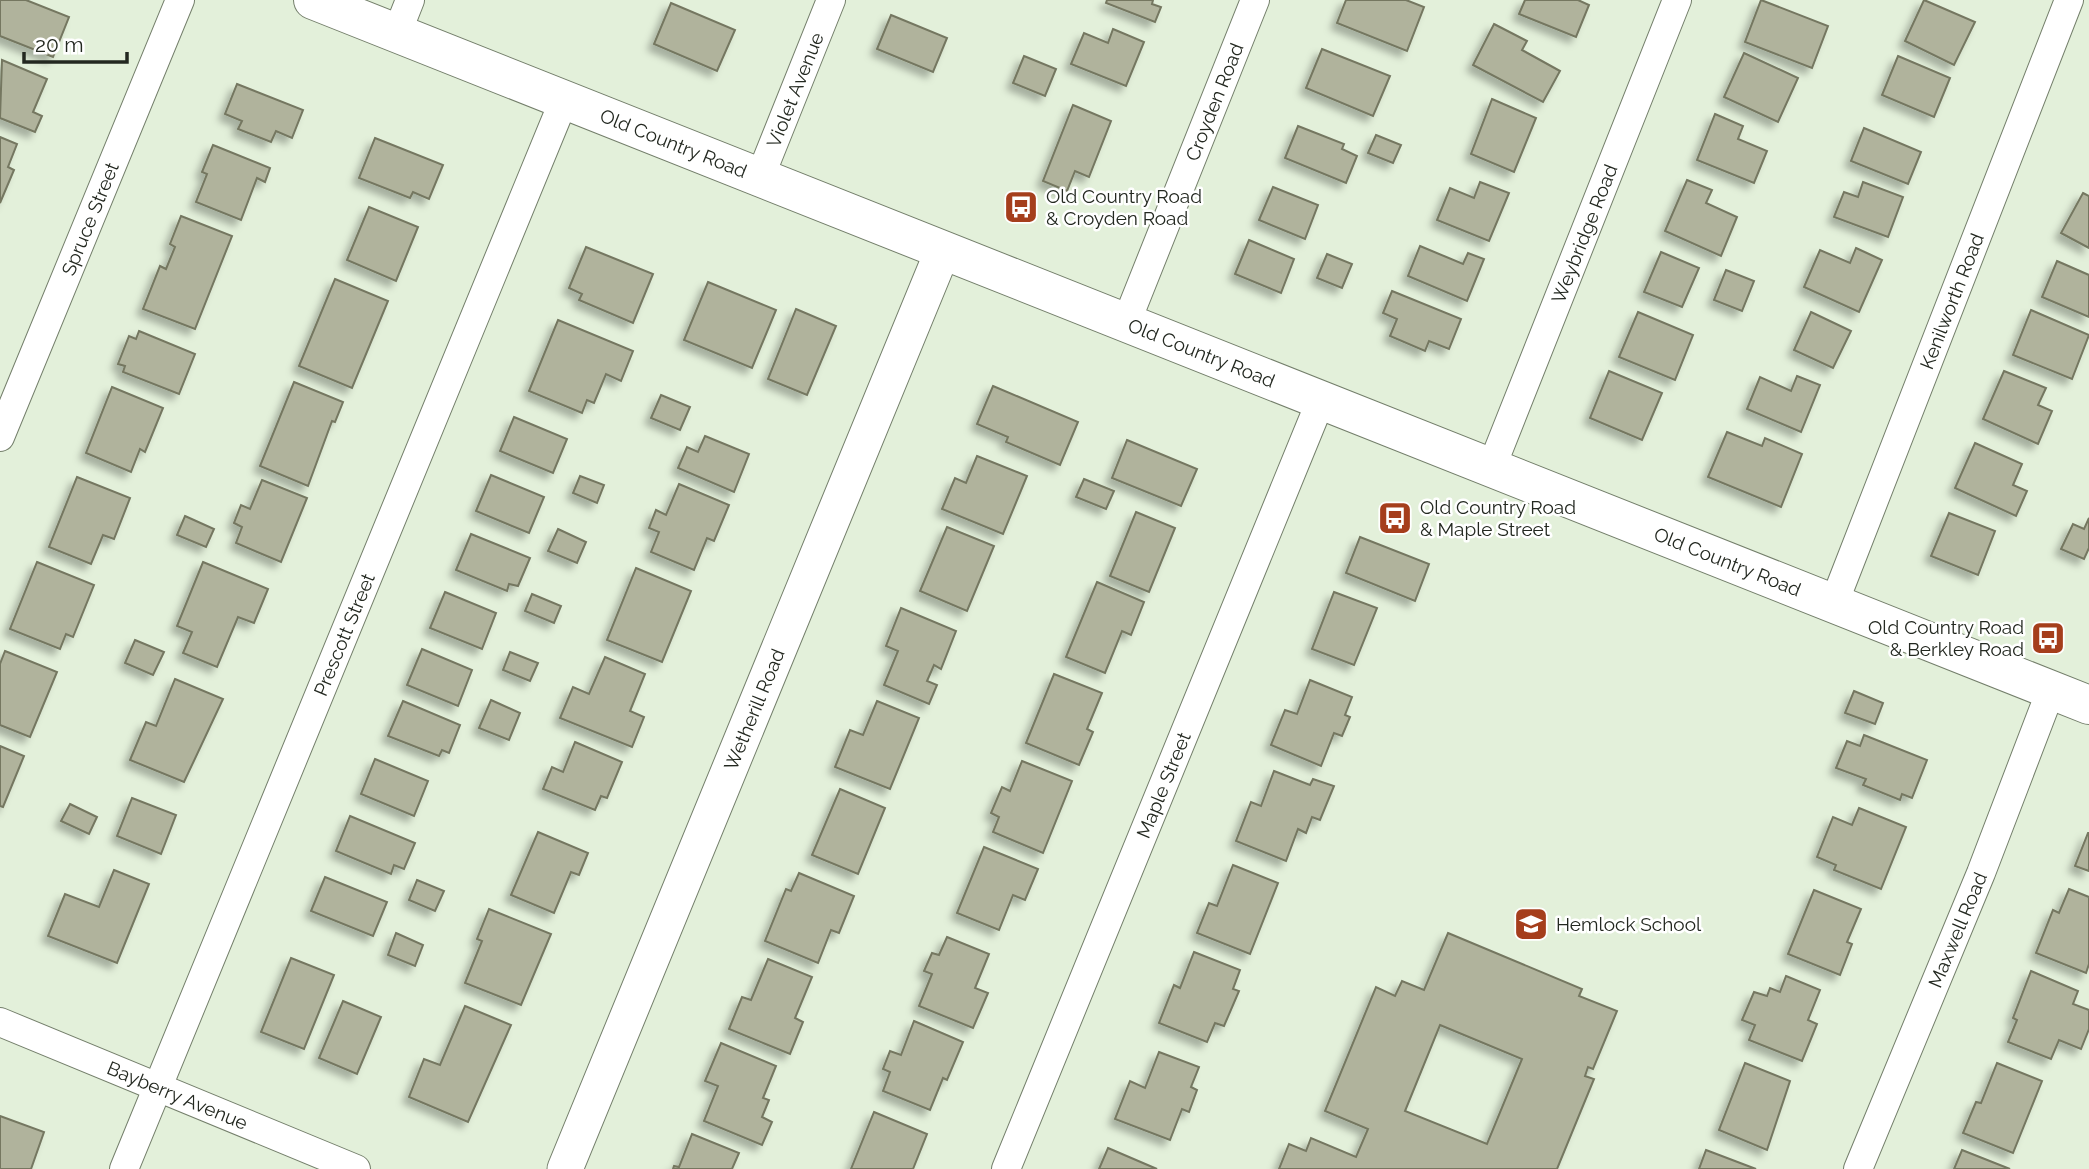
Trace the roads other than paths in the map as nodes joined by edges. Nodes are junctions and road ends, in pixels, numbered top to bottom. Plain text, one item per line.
1 (180, 0) edge
2 (313, 0) edge
3 (831, 0) edge
4 (1255, 0) edge
5 (1677, 0) edge
6 (2069, 0) edge
7 (403, 16) edge
8 (564, 100) junction
9 (760, 177) junction
10 (943, 250) junction
11 (1126, 323) junction
12 (1321, 400) junction
13 (0, 437) edge
14 (1492, 467) junction
15 (1834, 603) junction
16 (2051, 690) junction
17 (2089, 705) edge
18 (0, 1022) edge
19 (158, 1087) junction
20 (124, 1169) edge
21 (356, 1169) edge
22 (565, 1169) edge
23 (1006, 1169) edge
24 (1858, 1169) edge

1 - 13 street, Spruce Street
2 - 7 main road, Old Country Road
3 - 9 street, Violet Avenue
4 - 11 street, Croyden Road
5 - 14 street, Weybridge Road
6 - 15 street, Kenilworth Road
7 - 8 main road, Old Country Road
8 - 9 main road, Old Country Road
8 - 19 street, Prescott Street
9 - 10 main road, Old Country Road
10 - 11 main road, Old Country Road
10 - 22 street, Wetherill Road
11 - 12 main road, Old Country Road
12 - 14 main road, Old Country Road
12 - 23 street, Maple Street
14 - 15 main road, Old Country Road
15 - 16 main road, Old Country Road
16 - 17 main road, Old Country Road
16 - 24 street, Maxwell Road
18 - 19 street, Bayberry Avenue
19 - 20 street, Prescott Street
19 - 21 street, Bayberry Avenue

